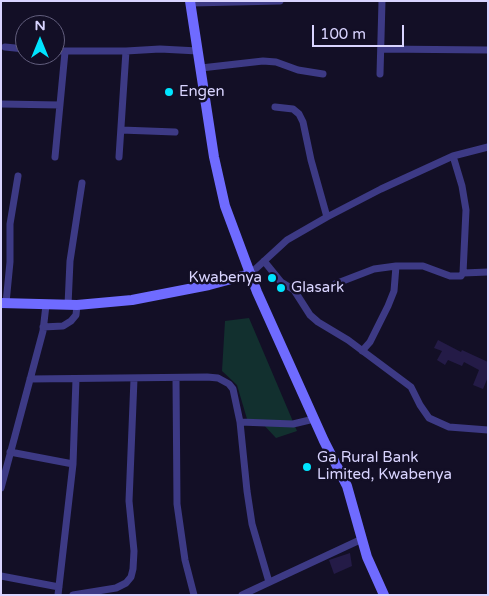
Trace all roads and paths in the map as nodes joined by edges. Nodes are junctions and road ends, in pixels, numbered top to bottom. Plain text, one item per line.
1 (280, 1) edge
2 (382, 1) edge
3 (191, 2) edge
4 (5, 47) dead end
5 (15, 48) edge
6 (381, 49) junction
7 (488, 50) edge
8 (126, 51) junction
9 (198, 51) junction
10 (65, 52) edge
11 (64, 65) edge
12 (201, 68) junction
13 (323, 74) dead end
14 (380, 74) dead end
15 (1, 104) edge
16 (60, 104) junction
17 (275, 107) dead end
18 (121, 130) junction
19 (175, 132) dead end
20 (488, 147) edge
21 (55, 156) dead end
22 (452, 156) junction
23 (119, 157) dead end
24 (18, 176) dead end
25 (82, 183) dead end
26 (327, 217) junction
27 (264, 261) junction
28 (396, 266) junction
29 (463, 272) junction
30 (488, 272) edge
31 (250, 274) junction
32 (335, 284) dead end
33 (4, 303) edge
34 (72, 304) junction
35 (46, 305) junction
36 (44, 327) junction
37 (362, 351) junction
38 (76, 378) junction
39 (30, 379) junction
40 (134, 379) junction
41 (176, 379) junction
42 (314, 419) junction
43 (240, 422) junction
44 (488, 430) edge
45 (10, 452) junction
46 (73, 464) junction
47 (1, 488) edge
48 (362, 539) junction
49 (1, 576) edge
50 (269, 582) junction
51 (58, 591) edge
52 (73, 595) edge
53 (194, 595) edge
54 (242, 595) edge
55 (384, 595) edge

1 - 3 street
2 - 6 street
3 - 9 main road
4 - 5 street
6 - 7 street
6 - 14 street
8 - 9 street
8 - 10 street
8 - 18 street
9 - 12 main road
11 - 16 street
12 - 13 street
12 - 31 main road
15 - 16 street
16 - 21 street
17 - 26 street
18 - 19 street
18 - 23 street
20 - 22 street
22 - 26 street
22 - 29 street
24 - 33 street
25 - 34 street
26 - 27 street
27 - 31 street
27 - 37 street
28 - 29 street
28 - 32 street
28 - 37 street
29 - 30 street
31 - 34 main road
31 - 42 main road
33 - 35 main road
34 - 35 main road
34 - 36 street
35 - 36 street
36 - 39 street
37 - 44 street
38 - 39 street
38 - 40 street
38 - 46 street
39 - 45 street
40 - 41 street
40 - 52 street
41 - 43 street
41 - 53 street
42 - 43 street
42 - 48 main road
43 - 50 street
45 - 46 street
45 - 47 street
46 - 51 street
48 - 50 street
48 - 55 main road
49 - 51 street
50 - 54 street

